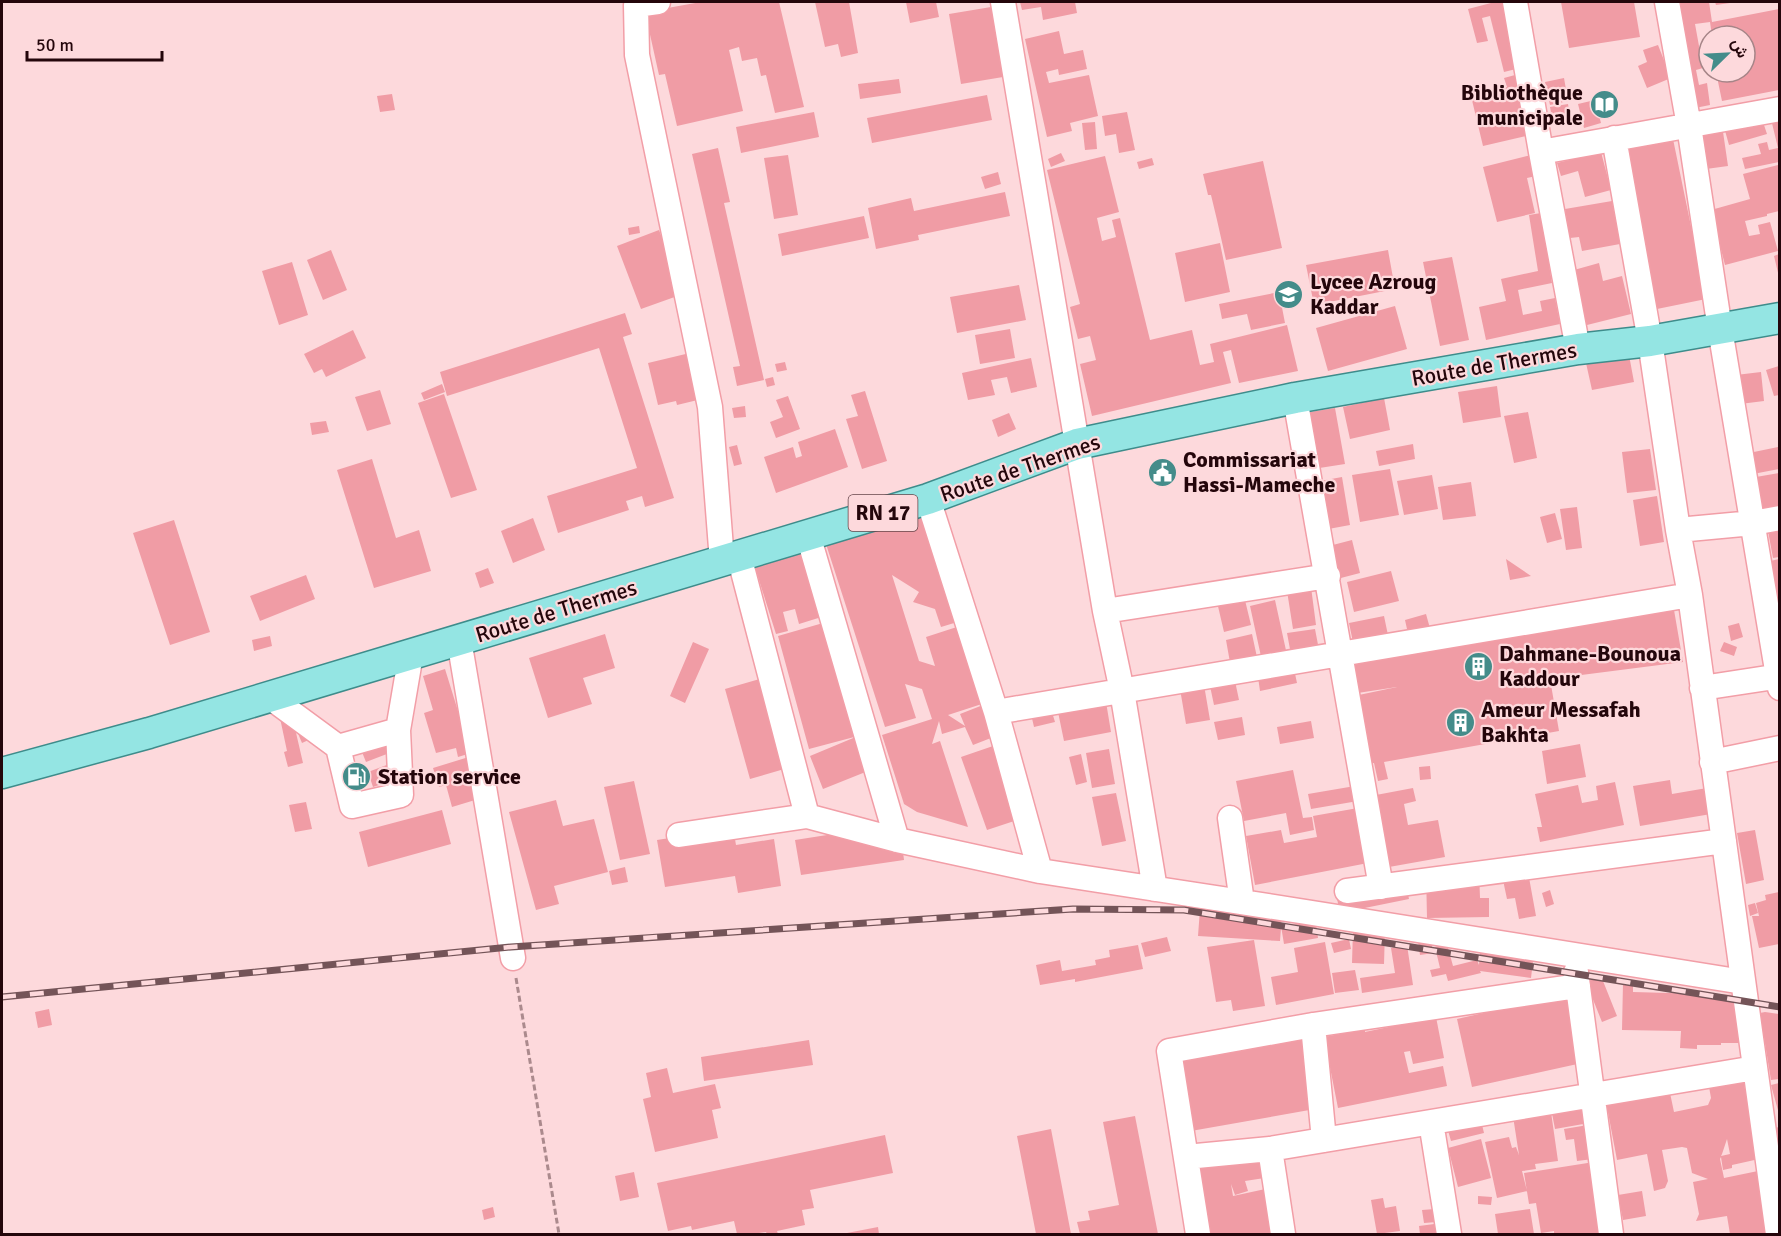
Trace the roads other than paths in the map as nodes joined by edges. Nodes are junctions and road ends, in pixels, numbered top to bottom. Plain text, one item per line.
1 (658, 2) edge
2 (1004, 2) edge
3 (1515, 2) edge
4 (1667, 2) edge
5 (1779, 109) edge
6 (1689, 126) junction
7 (1614, 138) junction
8 (1541, 152) junction
9 (1779, 318) edge
10 (1720, 329) junction
11 (1650, 341) junction
12 (1578, 349) junction
13 (1295, 398) junction
14 (1077, 444) junction
15 (928, 499) junction
16 (1779, 519) edge
17 (1753, 523) junction
18 (1678, 530) junction
19 (808, 535) junction
20 (730, 559) junction
21 (1328, 576) junction
22 (1690, 595) junction
23 (1105, 611) junction
24 (459, 640) junction
25 (411, 654) junction
26 (1341, 654) junction
27 (1779, 680) edge
28 (1702, 688) junction
29 (1122, 691) junction
30 (270, 697) junction
31 (996, 712) junction
32 (398, 730) junction
33 (338, 747) junction
34 (1779, 748) edge
35 (1712, 762) junction
36 (2, 773) edge
37 (807, 816) junction
38 (1230, 818) dead end
39 (679, 835) dead end
40 (897, 840) junction
41 (1724, 841) junction
42 (1040, 871) junction
43 (1382, 887) junction
44 (1155, 888) junction
45 (1347, 891) dead end
46 (1242, 902) junction
47 (1574, 954) junction
48 (513, 958) road end
49 (1743, 982) junction
50 (1578, 986) junction
51 (1313, 1025) junction
52 (1755, 1068) junction
53 (1592, 1094) junction
54 (1431, 1122) junction
55 (1324, 1140) junction
56 (1270, 1149) junction
57 (1186, 1157) junction
58 (1198, 1234) edge
59 (1283, 1234) edge
60 (1449, 1234) edge
61 (1611, 1234) edge
62 (1778, 1234) edge

1 - 20 street
2 - 14 street
3 - 8 street
4 - 6 street
5 - 6 street
6 - 7 street
6 - 10 street
7 - 8 street
7 - 11 street
8 - 12 street
9 - 10 main road, Route de Thermes / RN 17
10 - 11 main road, Route de Thermes / RN 17
10 - 17 street
11 - 12 main road, Route de Thermes / RN 17
11 - 18 street
12 - 13 main road, Route de Thermes / RN 17
13 - 14 main road, Route de Thermes / RN 17
13 - 21 street
14 - 15 main road, Route de Thermes / RN 17
14 - 23 street
15 - 19 main road, Route de Thermes / RN 17
15 - 31 street
16 - 17 street
17 - 18 street
17 - 27 street
18 - 22 street
19 - 20 main road, Route de Thermes / RN 17
19 - 40 street
20 - 24 main road, Route de Thermes / RN 17
20 - 37 street
21 - 23 street
21 - 26 street
22 - 26 street
22 - 28 street
23 - 29 street
24 - 25 main road, Route de Thermes / RN 17
24 - 48 street
25 - 30 main road, Route de Thermes / RN 17
25 - 32 street
26 - 29 street
26 - 43 street
27 - 28 street
28 - 35 street
29 - 31 street
29 - 44 street
30 - 33 street
30 - 36 main road, Route de Thermes / RN 17
31 - 42 street
32 - 33 street
32 - 33 street
34 - 35 street
35 - 41 street
37 - 39 street
37 - 40 street
38 - 46 street
40 - 42 street
41 - 43 street
41 - 49 street
42 - 44 street
43 - 45 street
44 - 46 street
46 - 47 street
47 - 49 street
47 - 50 street
49 - 52 street
50 - 51 street
50 - 53 street
51 - 55 street
51 - 57 street
52 - 53 street
52 - 62 street
53 - 54 street
53 - 61 street
54 - 55 street
54 - 60 street
55 - 56 street
56 - 57 street
56 - 59 street
57 - 58 street

